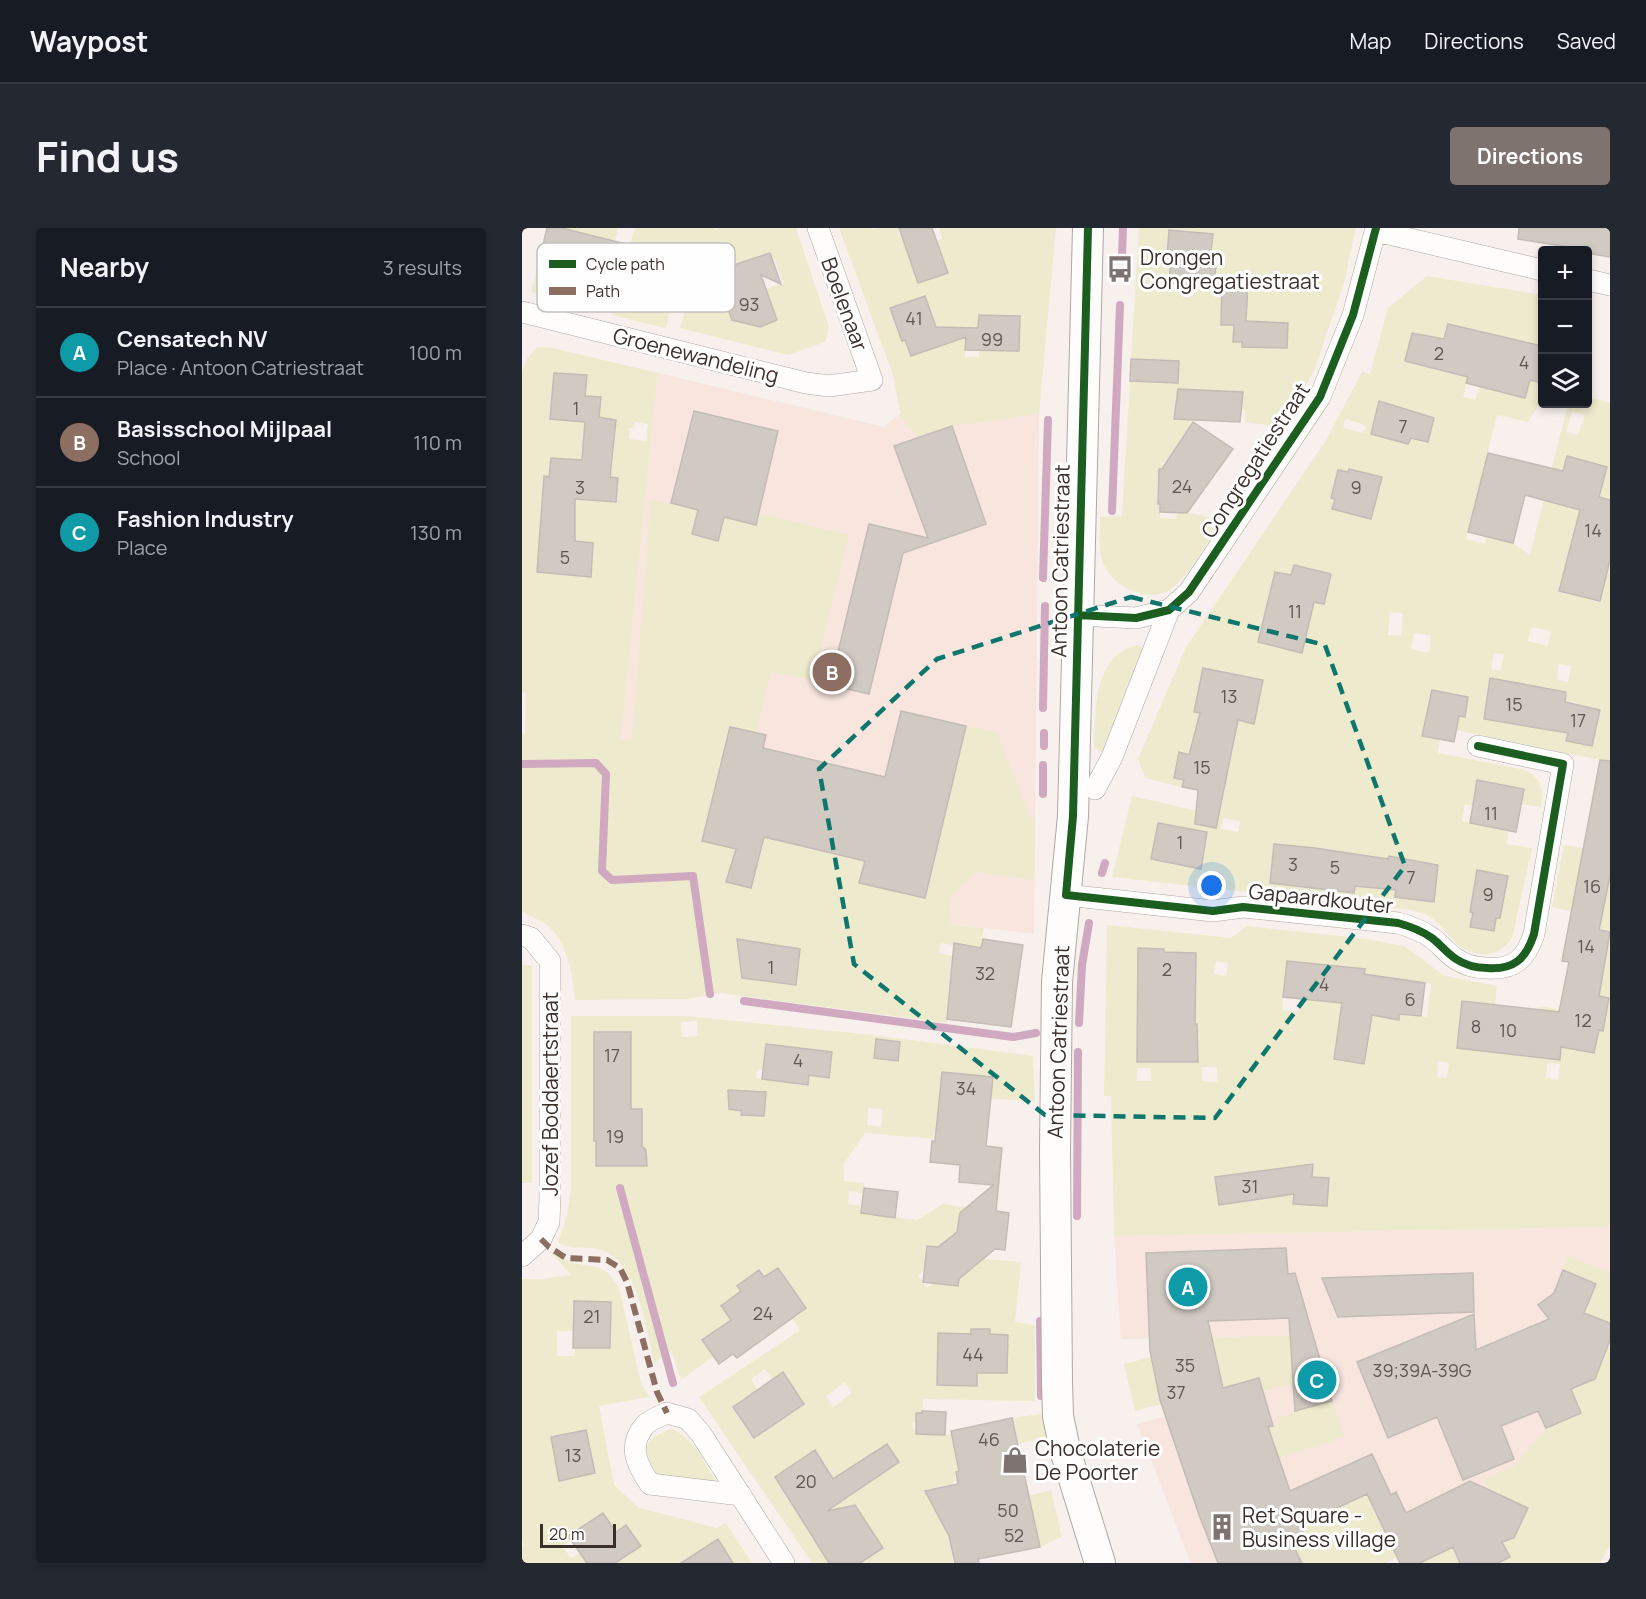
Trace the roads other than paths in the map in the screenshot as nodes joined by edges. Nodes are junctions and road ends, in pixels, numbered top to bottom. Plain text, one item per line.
1 (818, 228) edge
2 (1088, 228) edge
3 (1376, 230) edge
4 (1538, 269) edge
5 (1592, 281) edge
6 (1610, 285) edge
7 (522, 312) edge
8 (872, 380) joint
9 (1169, 610) junction
10 (1077, 615) junction
11 (1478, 746) dead end
12 (1095, 789) dead end
13 (1066, 895) junction
14 (522, 935) edge
15 (522, 1256) edge
16 (741, 1495) junction
17 (784, 1563) edge
18 (1100, 1563) edge

1 - 8 street, Boelenaar
2 - 10 main road, Antoon Catriestraat
3 - 4 street
3 - 9 street, Congregatiestraat
5 - 6 street
7 - 8 street, Groenewandeling
9 - 10 street, Congregatiestraat
9 - 12 street, Congregatiestraat
10 - 13 main road, Antoon Catriestraat
11 - 13 street, Gapaardkouter
13 - 18 main road, Antoon Catriestraat
14 - 15 street, Jozef Boddaertstraat
16 - 16 street
16 - 17 street

